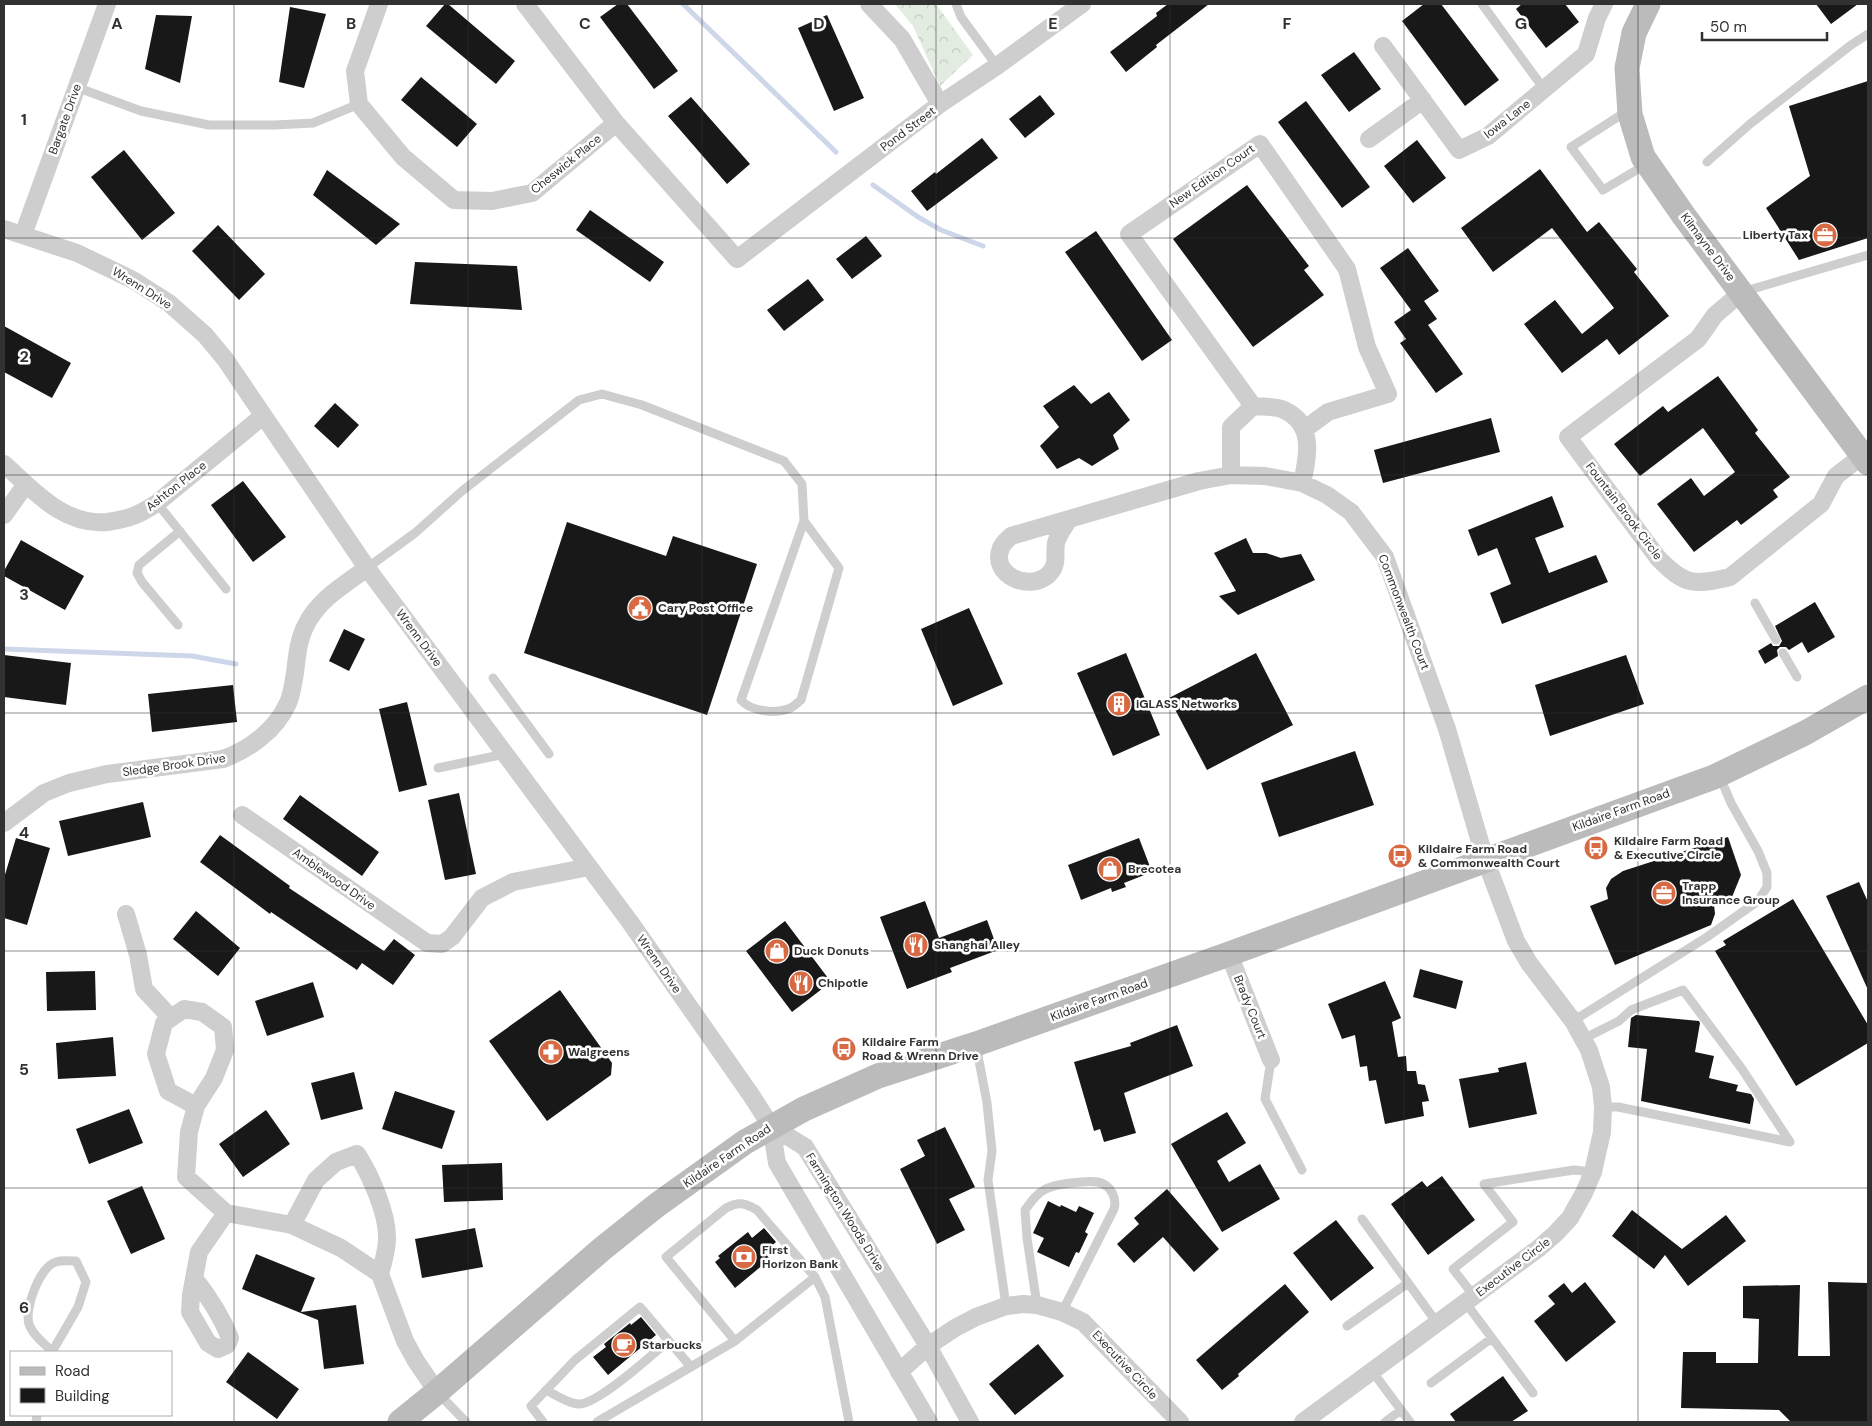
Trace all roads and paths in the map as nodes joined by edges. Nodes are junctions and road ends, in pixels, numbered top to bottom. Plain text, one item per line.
1 (107, 4) edge
2 (379, 4) edge
3 (525, 4) edge
4 (869, 4) edge
5 (956, 4) edge
6 (1082, 4) edge
7 (1482, 4) edge
8 (1603, 4) edge
9 (1648, 4) edge
10 (1868, 34) edge
11 (1383, 46) dead end
12 (997, 66) junction
13 (76, 87) junction
14 (1544, 89) junction
15 (1423, 100) junction
16 (359, 104) junction
17 (940, 104) junction
18 (1629, 110) junction
19 (616, 123) junction
20 (1369, 139) dead end
21 (1707, 162) dead end
22 (1648, 164) junction
23 (4, 229) edge
24 (23, 235) junction
25 (1868, 254) edge
26 (1742, 292) junction
27 (1253, 406) junction
28 (263, 416) junction
29 (1305, 429) junction
30 (1865, 459) edge
31 (4, 464) edge
32 (1231, 476) junction
33 (1302, 483) junction
34 (26, 484) junction
35 (156, 503) junction
36 (4, 515) edge
37 (1069, 519) dead end
38 (804, 521) junction
39 (180, 531) junction
40 (367, 568) junction
41 (226, 589) dead end
42 (1755, 603) dead end
43 (178, 625) dead end
44 (1776, 640) dead end
45 (1783, 653) dead end
46 (1797, 677) dead end
47 (493, 678) dead end
48 (1868, 697) edge
49 (505, 754) junction
50 (549, 754) dead end
51 (438, 768) dead end
52 (1719, 774) junction
53 (242, 815) dead end
54 (4, 822) edge
55 (1485, 859) junction
56 (589, 867) junction
57 (126, 914) dead end
58 (1229, 954) junction
59 (171, 1018) junction
60 (1573, 1021) junction
61 (1583, 1039) junction
62 (976, 1044) junction
63 (1271, 1060) joint
64 (196, 1106) junction
65 (1603, 1107) junction
66 (771, 1126) junction
67 (1302, 1170) dead end
68 (1593, 1172) junction
69 (226, 1213) junction
70 (1362, 1219) dead end
71 (292, 1225) junction
72 (380, 1274) junction
73 (816, 1277) junction
74 (194, 1278) dead end
75 (1408, 1283) junction
76 (1470, 1299) junction
77 (1006, 1306) junction
78 (1037, 1306) junction
79 (1062, 1312) junction
80 (1437, 1324) junction
81 (1347, 1326) dead end
82 (1492, 1338) junction
83 (668, 1341) junction
84 (735, 1341) junction
85 (928, 1346) junction
86 (51, 1351) edge
87 (53, 1351) edge
88 (691, 1367) junction
89 (1372, 1371) junction
90 (899, 1372) junction
91 (1431, 1383) dead end
92 (546, 1390) junction
93 (437, 1392) junction
94 (1533, 1393) dead end
95 (1401, 1410) junction
96 (400, 1422) edge
97 (466, 1422) edge
98 (544, 1422) edge
99 (597, 1422) edge
100 (849, 1422) edge
101 (929, 1422) edge
102 (970, 1422) edge
103 (1180, 1422) edge
104 (1303, 1422) edge
105 (1385, 1422) edge
106 (1410, 1422) edge

1 - 13 street, Bargate Drive
2 - 16 street
3 - 19 street
4 - 17 street
5 - 12 lane
6 - 12 street, Pond Street
7 - 14 lane
8 - 14 street, Iowa Lane
9 - 18 main road, Kilmayne Drive
10 - 21 lane
11 - 15 street, Iowa Lane
12 - 17 street, Pond Street
13 - 16 lane
13 - 24 street, Bargate Drive
14 - 15 street, Iowa Lane
15 - 20 street
16 - 19 street, Cheswick Place
17 - 19 street, Pond Street
18 - 22 main road, Kilmayne Drive
18 - 22 lane
22 - 26 main road, Kilmayne Drive
23 - 24 street, Wrenn Drive
24 - 28 street, Wrenn Drive
25 - 26 lane
26 - 30 main road, Kilmayne Drive
26 - 30 street, Fountain Brook Circle
27 - 29 street
27 - 29 street, New Edition Court
27 - 32 street
28 - 35 street, Ashton Place
28 - 40 street, Wrenn Drive
29 - 33 street
31 - 34 street, Ashton Place
32 - 33 street, Commonwealth Court
32 - 37 street, Commonwealth Court
33 - 55 street, Commonwealth Court
34 - 35 street, Ashton Place
34 - 36 street
35 - 39 lane
38 - 38 lane
38 - 40 lane
39 - 41 lane
39 - 43 lane
40 - 49 street, Wrenn Drive
40 - 54 street, Sledge Brook Drive
42 - 44 lane
45 - 46 lane
47 - 50 lane
48 - 52 main road, Kildaire Farm Road
49 - 51 lane
49 - 56 street, Wrenn Drive
52 - 55 main road, Kildaire Farm Road
52 - 60 lane
53 - 56 street, Amblewood Drive
55 - 58 main road, Kildaire Farm Road
55 - 60 street, Executive Circle
56 - 66 street, Wrenn Drive
57 - 59 street
58 - 62 main road, Kildaire Farm Road
58 - 63 street, Brady Court
59 - 64 street
59 - 64 street
60 - 61 street, Executive Circle
61 - 65 street, Executive Circle
61 - 65 lane
62 - 66 main road, Kildaire Farm Road
62 - 77 lane
63 - 67 lane
64 - 69 street
65 - 68 street, Executive Circle
66 - 85 street, Farmington Woods Drive
66 - 90 street
66 - 93 main road, Kildaire Farm Road
68 - 76 street, Executive Circle
68 - 76 lane
69 - 71 street
69 - 74 street
70 - 75 lane
71 - 72 street
71 - 72 street
72 - 93 street
73 - 84 lane
73 - 84 lane
73 - 100 lane
75 - 80 lane
75 - 81 lane
76 - 80 street, Executive Circle
76 - 82 lane
77 - 78 street, Executive Circle
77 - 85 street, Executive Circle
78 - 79 street, Executive Circle
78 - 79 lane
79 - 103 street, Executive Circle
80 - 89 street, Executive Circle
82 - 91 lane
82 - 94 lane
83 - 88 lane
83 - 92 lane
83 - 92 lane
84 - 88 lane
85 - 90 street, Executive Circle
85 - 102 street, Farmington Woods Drive
86 - 87 lane
88 - 99 lane
89 - 95 lane
89 - 104 street, Executive Circle
90 - 101 street
92 - 98 lane
93 - 96 main road, Kildaire Farm Road
93 - 97 lane
95 - 105 lane
95 - 106 lane

